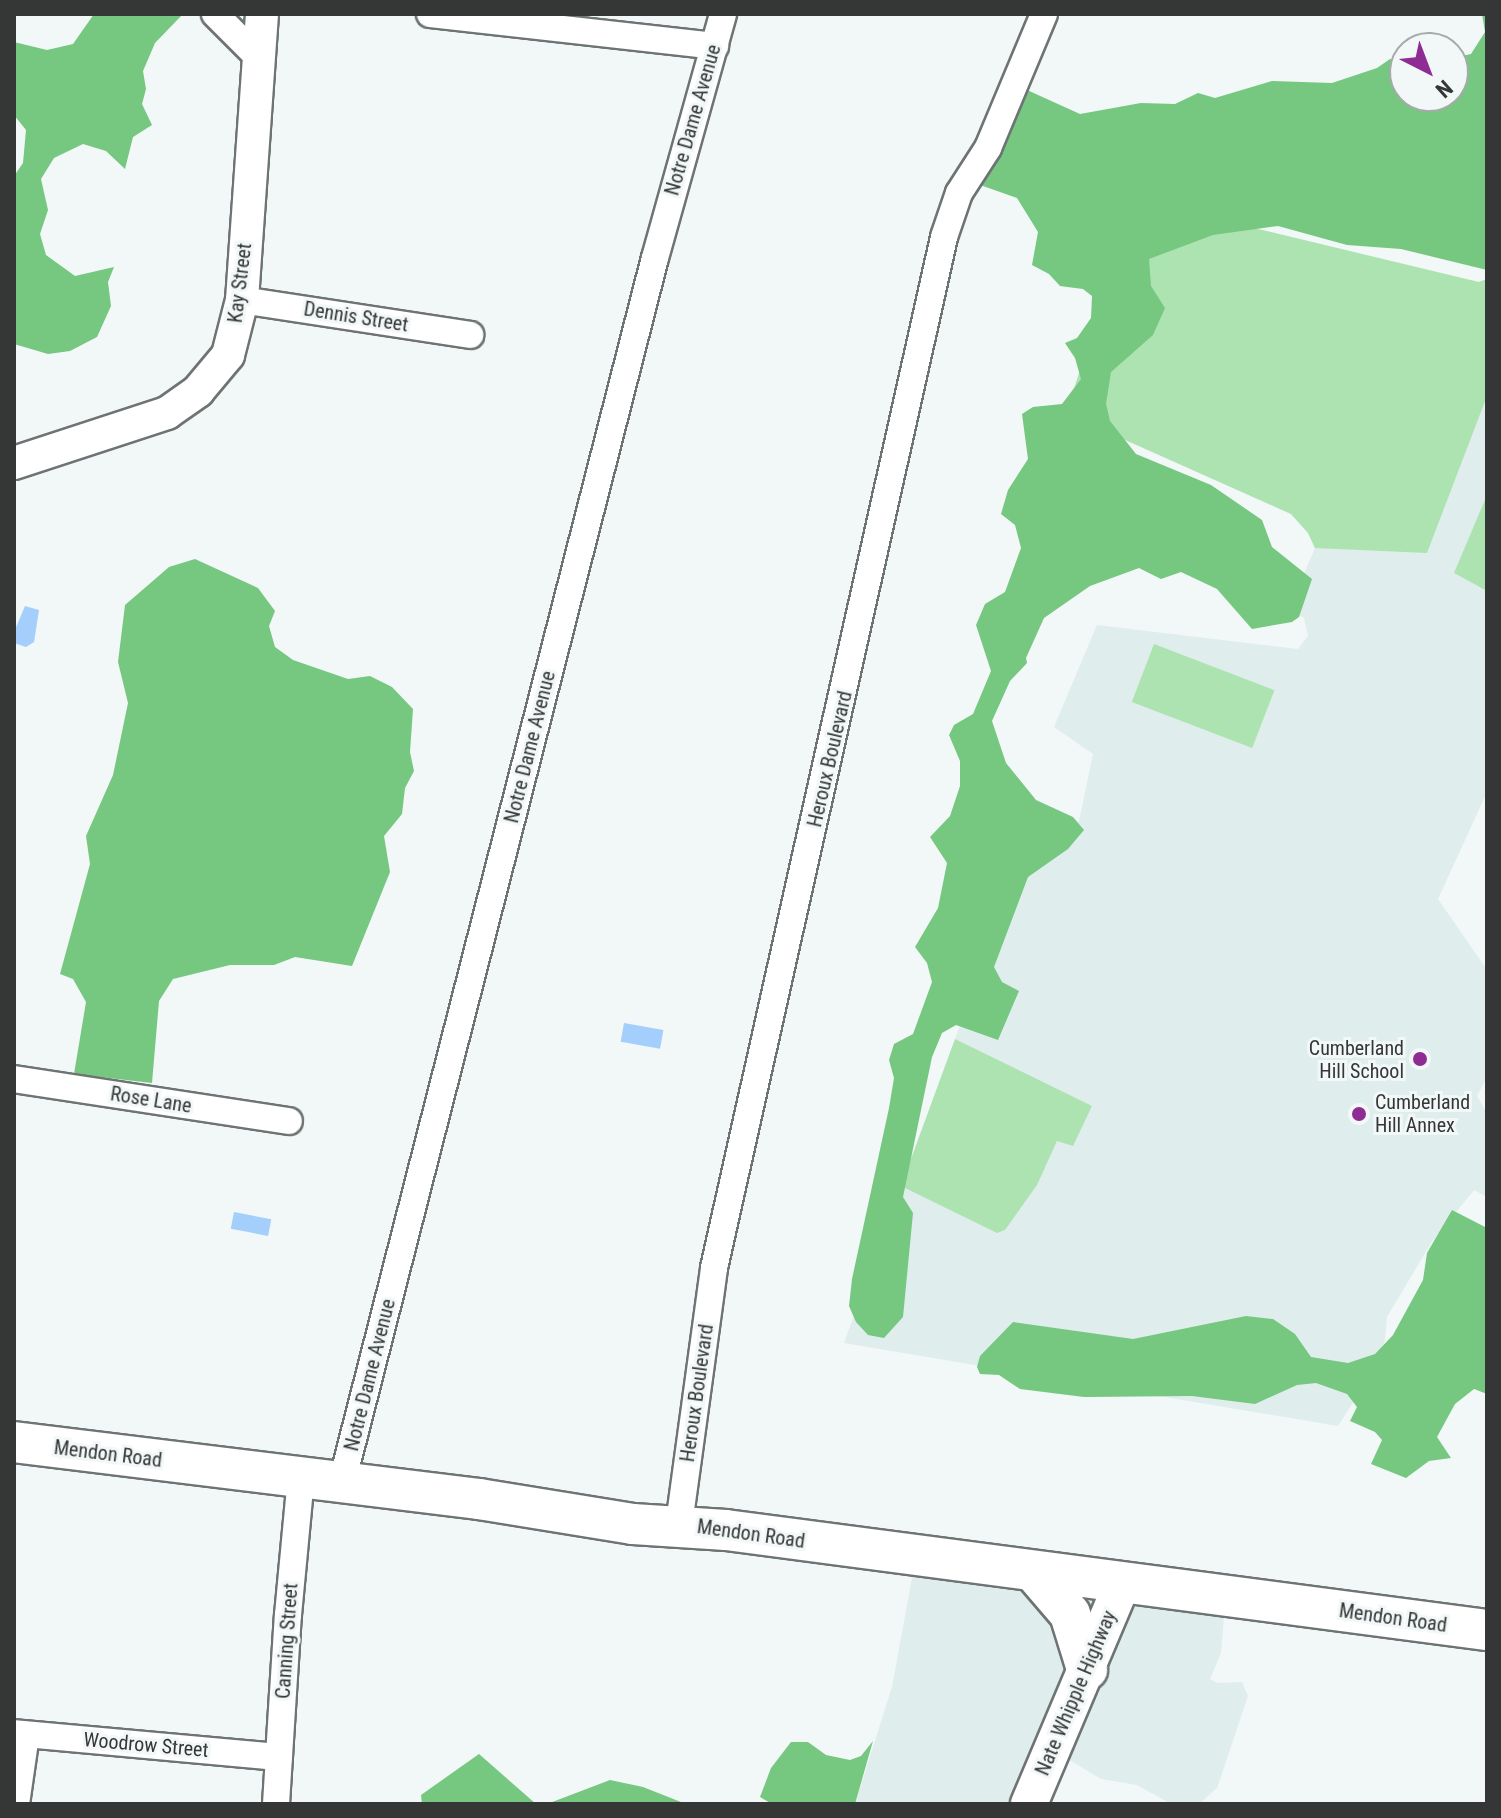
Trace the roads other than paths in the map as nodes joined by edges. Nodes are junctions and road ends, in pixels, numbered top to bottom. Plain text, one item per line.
1 (215, 14) edge
2 (262, 14) edge
3 (430, 14) edge
4 (723, 14) edge
5 (1044, 14) edge
6 (715, 46) junction
7 (258, 57) junction
8 (242, 300) junction
9 (470, 335) dead end
10 (14, 463) edge
11 (14, 1079) edge
12 (289, 1121) dead end
13 (14, 1442) edge
14 (301, 1478) junction
15 (342, 1482) junction
16 (679, 1524) junction
17 (1034, 1572) junction
18 (1123, 1582) junction
19 (1487, 1630) edge
20 (1087, 1669) junction
21 (20, 1734) edge
22 (279, 1757) junction
23 (16, 1804) edge
24 (276, 1804) edge
25 (1029, 1804) edge

1 - 7 street
2 - 7 street, Kay Street
3 - 6 street
4 - 6 street, Notre Dame Avenue
5 - 16 street, Heroux Boulevard
6 - 15 street, Notre Dame Avenue
7 - 8 street, Kay Street
8 - 9 street, Dennis Street
8 - 10 street, Kay Street
11 - 12 street, Rose Lane
13 - 14 main road, Mendon Road
14 - 15 main road, Mendon Road
14 - 22 street, Canning Street
15 - 16 main road, Mendon Road
16 - 17 main road, Mendon Road
17 - 18 main road, Mendon Road
17 - 20 main road
18 - 19 main road, Mendon Road
18 - 20 main road, Nate Whipple Highway
20 - 25 main road, Nate Whipple Highway
21 - 22 street, Woodrow Street
21 - 23 street
22 - 24 street, Canning Street

